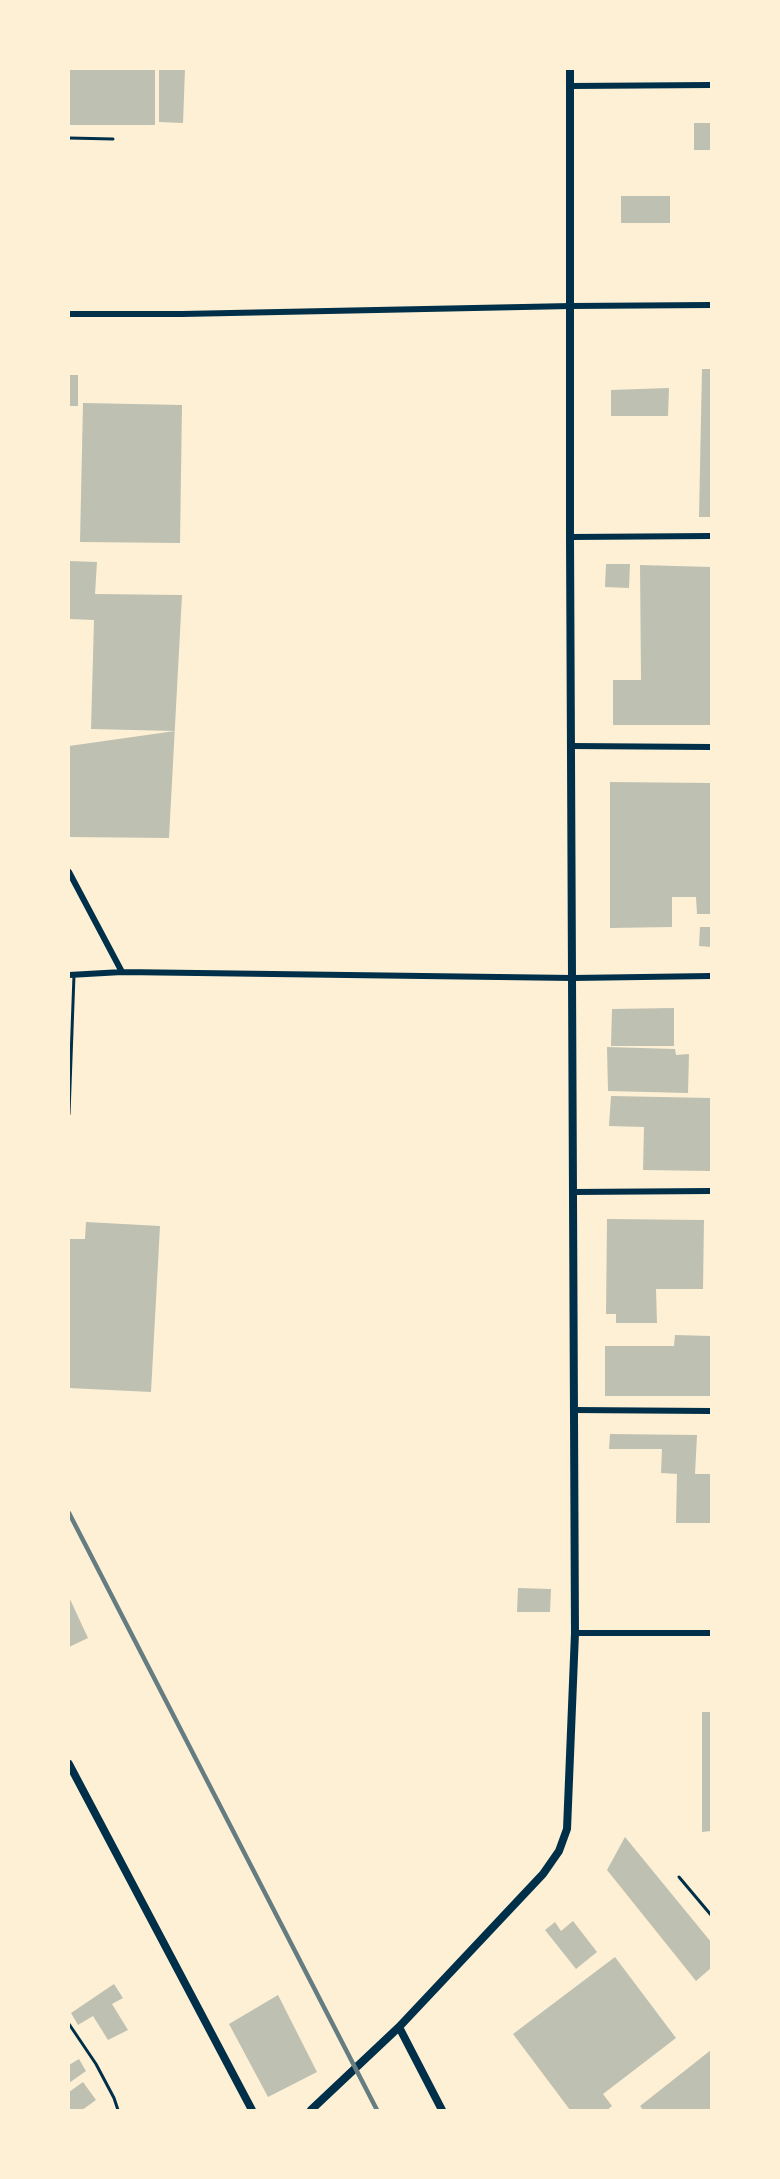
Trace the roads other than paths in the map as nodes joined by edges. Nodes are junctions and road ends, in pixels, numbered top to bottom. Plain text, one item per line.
1 (570, 69) edge
2 (711, 85) edge
3 (571, 86) junction
4 (69, 138) edge
5 (113, 140) dead end
6 (711, 305) edge
7 (571, 306) junction
8 (69, 314) edge
9 (711, 536) edge
10 (570, 537) junction
11 (571, 746) junction
12 (711, 747) edge
13 (69, 872) edge
14 (122, 972) junction
15 (71, 975) edge
16 (711, 976) edge
17 (573, 978) junction
18 (69, 1114) edge
19 (711, 1191) edge
20 (574, 1192) junction
21 (574, 1410) junction
22 (711, 1411) edge
23 (575, 1633) junction
24 (711, 1633) edge
25 (69, 1764) edge
26 (679, 1877) dead end
27 (711, 1915) edge
28 (69, 2024) edge
29 (399, 2027) junction
30 (118, 2110) edge
31 (252, 2110) edge
32 (312, 2110) edge
33 (442, 2110) edge

1 - 3 street
2 - 3 street
3 - 7 street
4 - 5 lane
6 - 7 street
7 - 8 street
7 - 10 street
9 - 10 street
10 - 11 street
11 - 12 street
11 - 17 street
13 - 14 street
14 - 15 street
14 - 17 street
15 - 18 lane
16 - 17 street
17 - 20 street
19 - 20 street
20 - 21 street
21 - 22 street
21 - 23 street
23 - 24 street
23 - 29 street
25 - 31 street
26 - 27 lane
28 - 30 lane
29 - 32 street
29 - 33 street

